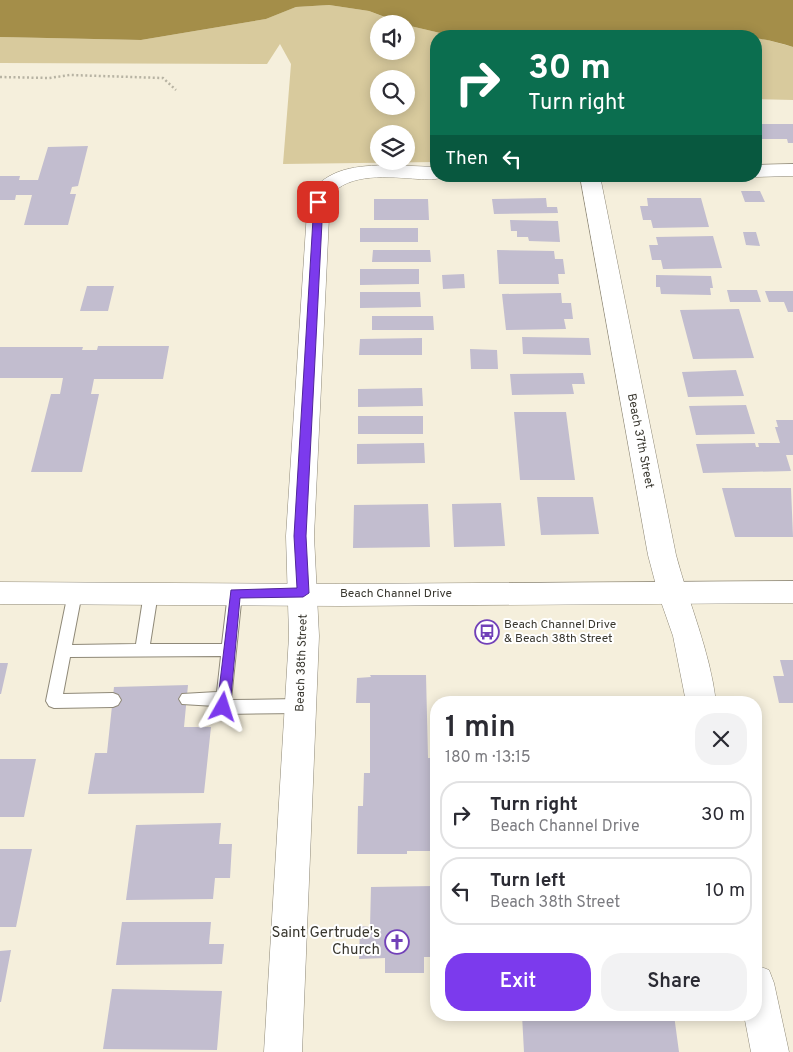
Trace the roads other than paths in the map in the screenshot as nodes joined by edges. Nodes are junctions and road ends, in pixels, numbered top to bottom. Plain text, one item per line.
1 (793, 170) edge
2 (762, 171) edge
3 (430, 173) edge
4 (591, 182) edge
5 (793, 592) edge
6 (0, 593) edge
7 (75, 593) junction
8 (151, 593) junction
9 (235, 593) junction
10 (303, 593) junction
11 (672, 593) junction
12 (230, 650) junction
13 (64, 651) junction
14 (142, 651) junction
15 (700, 696) edge
16 (187, 699) dead end
17 (224, 699) junction
18 (114, 700) dead end
19 (300, 706) junction
20 (762, 1013) edge
21 (283, 1052) edge
22 (770, 1052) edge

1 - 2 street
3 - 10 street, Beach 38th Street
4 - 11 street, Beach 37th Street
5 - 11 street, Beach Channel Drive
6 - 7 street, Beach Channel Drive
7 - 8 street, Beach Channel Drive
7 - 13 lane
8 - 9 street, Beach Channel Drive
8 - 14 lane
9 - 10 street, Beach Channel Drive
9 - 12 lane
10 - 11 street, Beach Channel Drive
10 - 19 street, Beach 38th Street
11 - 15 street, Beach 37th Street
12 - 14 lane
12 - 17 lane
13 - 14 lane
13 - 18 lane
16 - 17 lane
17 - 19 lane
19 - 21 street, Beach 38th Street
20 - 22 street

